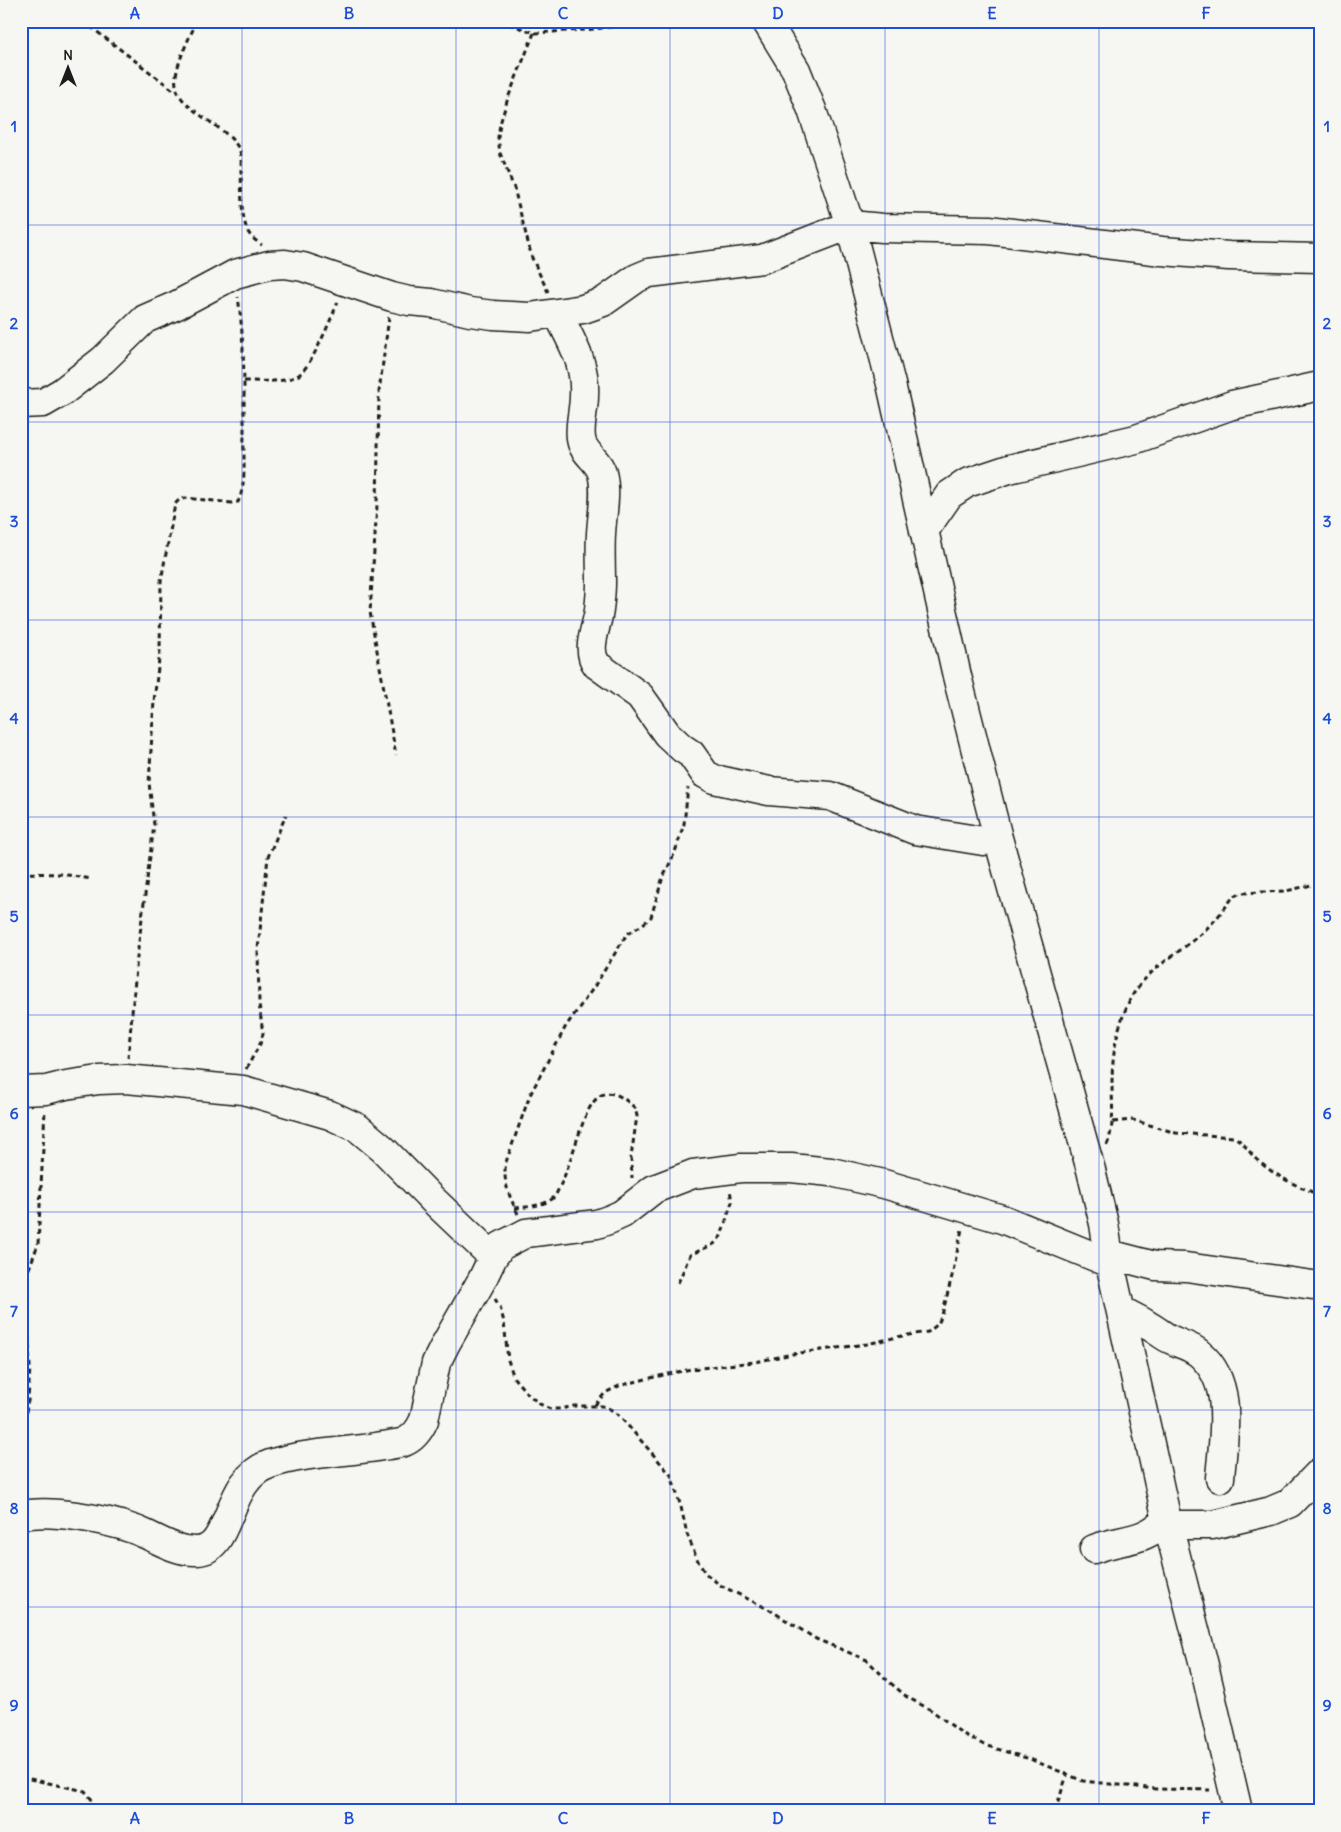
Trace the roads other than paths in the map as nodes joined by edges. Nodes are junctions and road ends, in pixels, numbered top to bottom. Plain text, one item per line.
1 (766, 21) edge
2 (850, 225) junction
3 (1320, 258) edge
4 (558, 314) junction
5 (1320, 386) edge
6 (21, 404) edge
7 (924, 531) junction
8 (998, 838) junction
9 (34, 1090) edge
10 (1110, 1259) junction
11 (488, 1268) junction
12 (1320, 1286) edge
13 (1122, 1311) junction
14 (1320, 1472) edge
15 (1220, 1478) dead end
16 (21, 1516) edge
17 (1167, 1522) junction
18 (1094, 1549) dead end
19 (1235, 1800) edge

1 - 2 street
2 - 3 street
2 - 4 street
2 - 7 street
4 - 6 street
4 - 8 street
5 - 7 street
7 - 8 street
8 - 10 street
9 - 11 street
10 - 11 street
10 - 12 street
10 - 13 street
11 - 16 street
13 - 15 street
13 - 17 street
14 - 17 street
17 - 18 street
17 - 19 street

